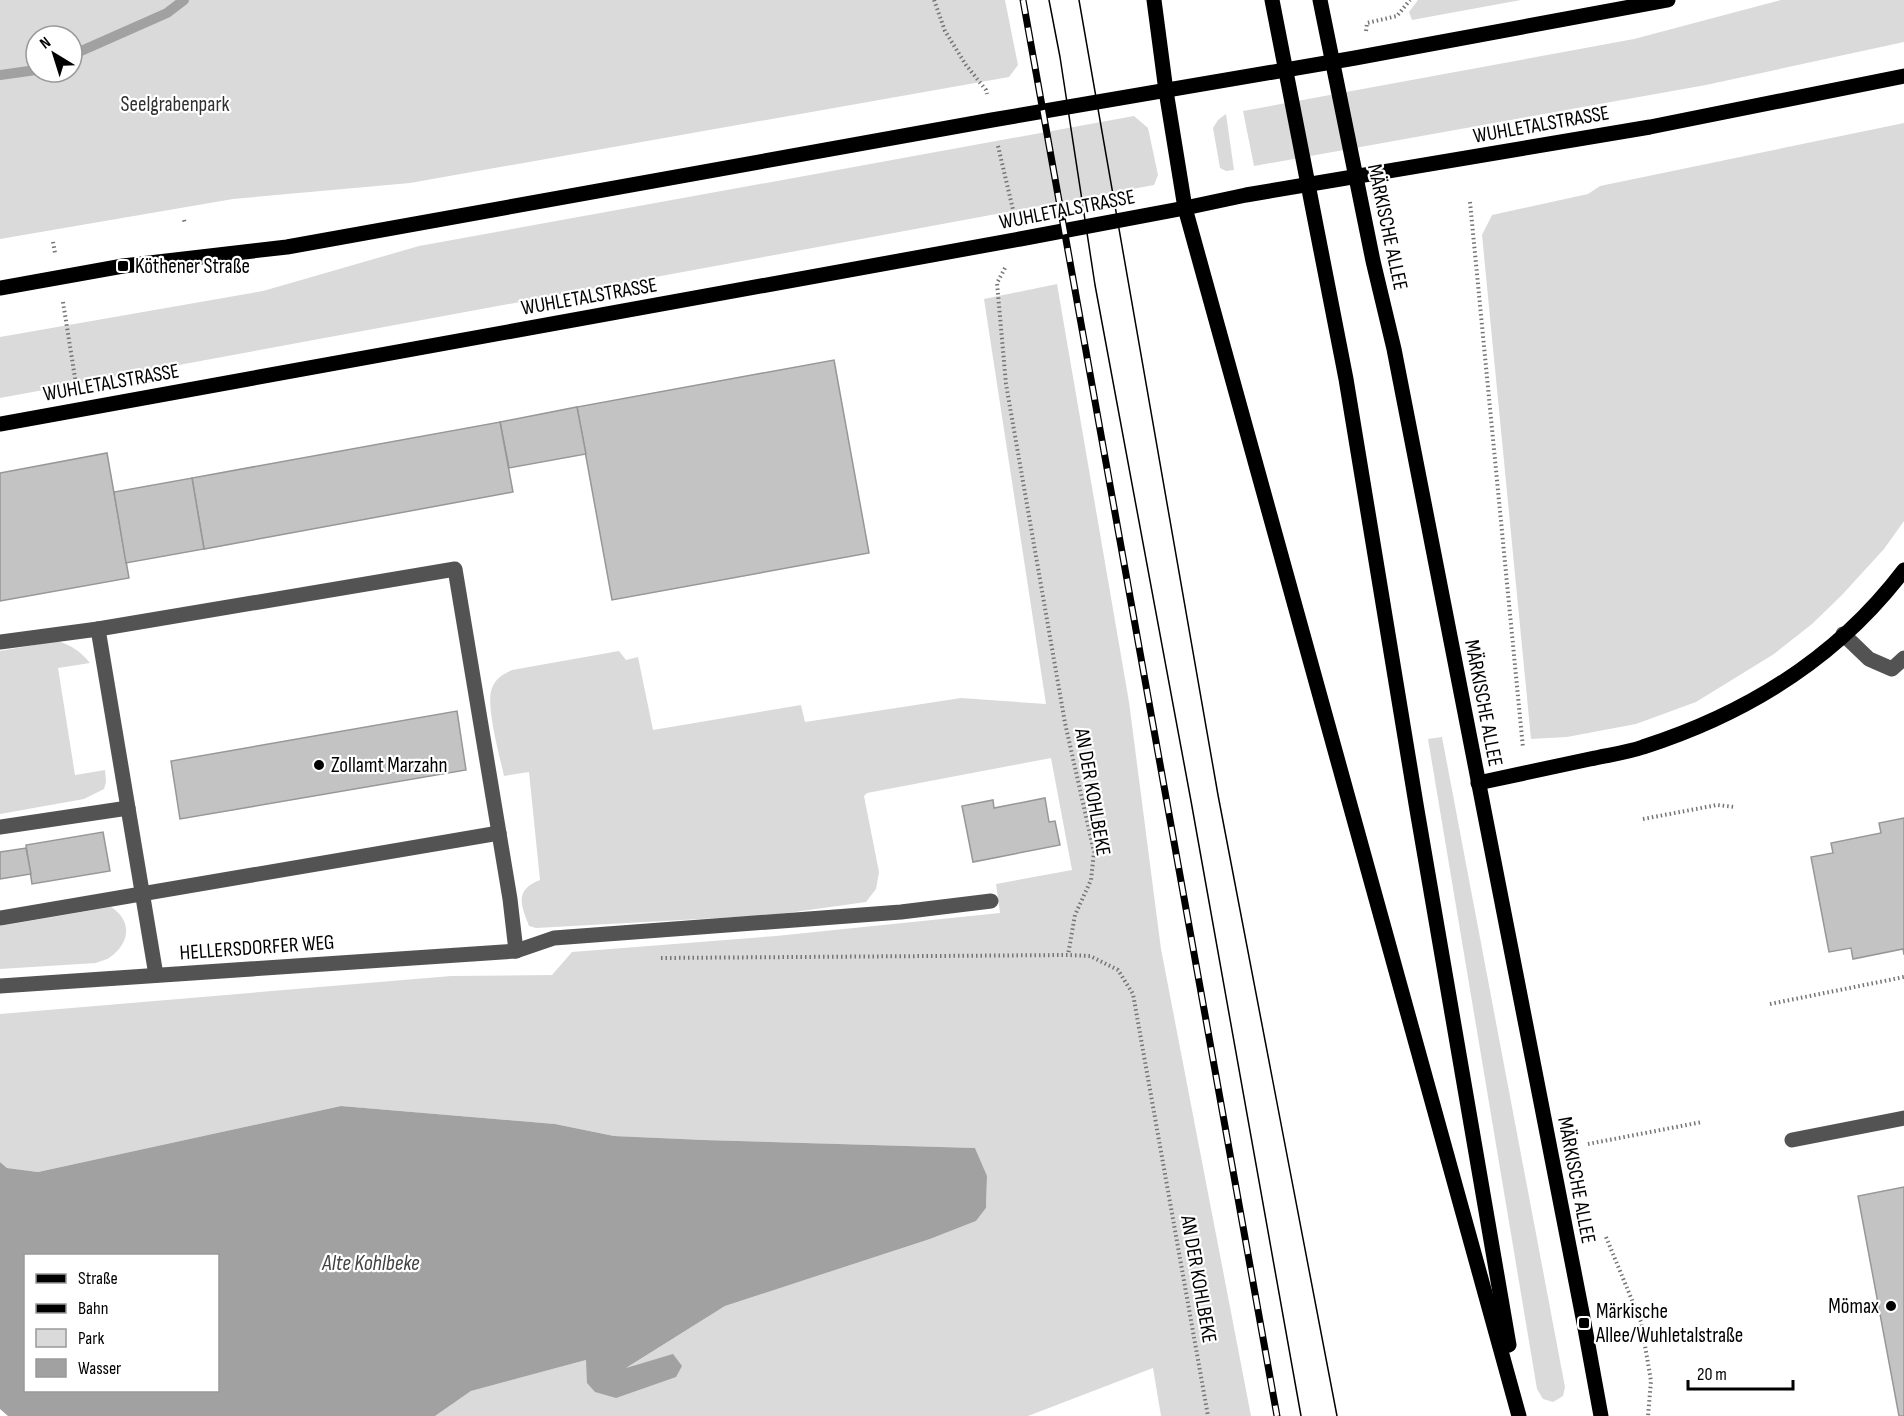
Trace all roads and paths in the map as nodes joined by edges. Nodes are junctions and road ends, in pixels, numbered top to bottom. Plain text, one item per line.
1 (934, 0) edge
2 (1154, 0) edge
3 (1320, 0) edge
4 (1410, 0) edge
5 (1668, 0) edge
6 (1272, 1) edge
7 (1365, 35) dead end
8 (1904, 76) edge
9 (1166, 92) junction
10 (992, 120) junction
11 (1470, 202) dead end
12 (1185, 208) junction
13 (1020, 239) junction
14 (0, 288) edge
15 (67, 325) dead end
16 (76, 385) dead end
17 (0, 424) edge
18 (1904, 570) edge
19 (98, 629) junction
20 (1843, 634) junction
21 (0, 642) edge
22 (1904, 658) edge
23 (1523, 749) dead end
24 (1478, 783) junction
25 (1735, 807) dead end
26 (128, 808) junction
27 (1643, 819) dead end
28 (0, 827) edge
29 (499, 833) junction
30 (142, 894) junction
31 (991, 901) dead end
32 (0, 918) edge
33 (516, 951) junction
34 (1068, 955) junction
35 (657, 958) dead end
36 (156, 975) junction
37 (1904, 977) edge
38 (0, 986) edge
39 (1770, 1004) dead end
40 (1904, 1118) edge
41 (1702, 1122) dead end
42 (1792, 1140) dead end
43 (1588, 1144) dead end
44 (1606, 1237) dead end
45 (1622, 1315) dead end
46 (1613, 1316) dead end
47 (1208, 1416) edge
48 (1520, 1416) edge
49 (1601, 1416) edge
50 (1648, 1416) edge

1 - 10 path
2 - 9 main road
3 - 24 main road, MÄRKISCHE ALLEE
4 - 7 path
5 - 9 main road
6 - 48 main road
8 - 12 main road, WUHLETALSTRASSE
9 - 10 main road
9 - 12 main road
10 - 13 path
10 - 14 main road
11 - 23 path
12 - 13 main road, WUHLETALSTRASSE
12 - 48 main road
13 - 17 main road, WUHLETALSTRASSE
13 - 34 path, AN DER KOHLBEKE
15 - 16 path
18 - 20 main road
19 - 21 street
19 - 26 street
19 - 29 street
20 - 22 street
20 - 24 main road
24 - 49 main road, MÄRKISCHE ALLEE
25 - 27 path
26 - 28 street
26 - 30 street
29 - 30 street
29 - 33 street
30 - 32 street
30 - 36 street
31 - 33 street, HELLERSDORFER WEG
33 - 36 street, HELLERSDORFER WEG
34 - 35 path
34 - 47 path, AN DER KOHLBEKE
36 - 38 street, HELLERSDORFER WEG
37 - 39 path
40 - 42 street
41 - 43 path
44 - 50 path
45 - 46 path

